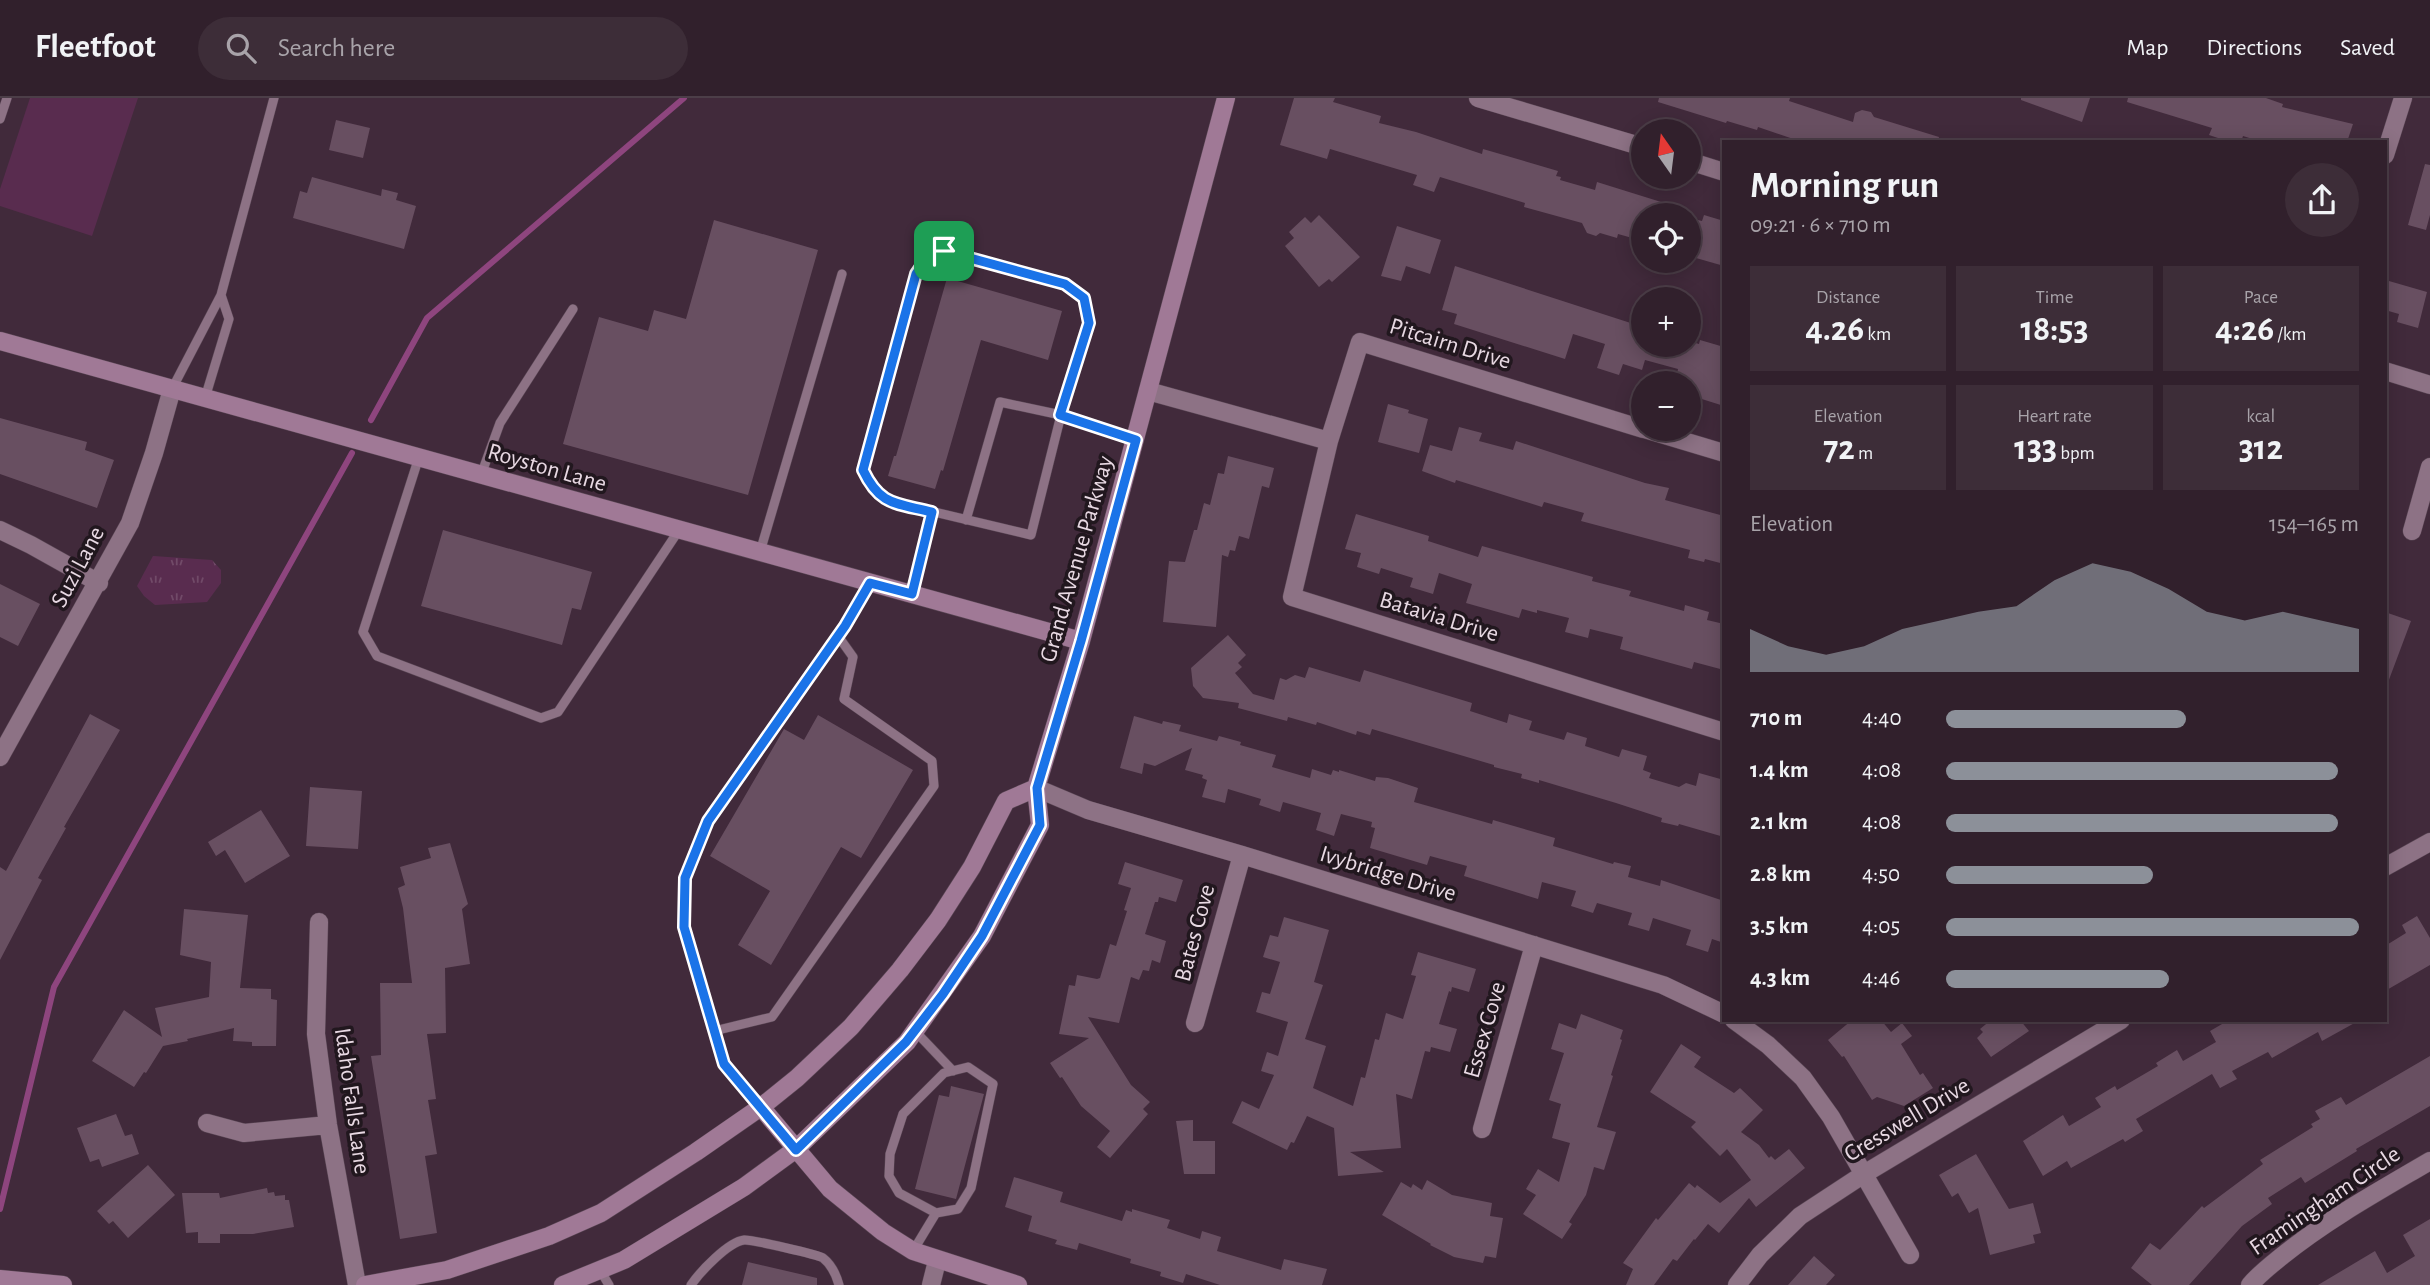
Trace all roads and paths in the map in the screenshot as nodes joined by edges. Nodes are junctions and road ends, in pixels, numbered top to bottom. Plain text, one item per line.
1 (7, 98) edge
2 (274, 98) edge
3 (1226, 98) edge
4 (1478, 98) edge
5 (2403, 98) edge
6 (0, 119) edge
7 (1631, 144) edge
8 (2387, 149) edge
9 (1701, 165) edge
10 (1722, 171) edge
11 (842, 274) dead end
12 (221, 295) junction
13 (573, 309) dead end
14 (0, 341) edge
15 (2387, 372) edge
16 (2430, 385) edge
17 (172, 389) junction
18 (1148, 391) junction
19 (205, 398) junction
20 (1060, 415) junction
21 (1631, 425) edge
22 (1136, 440) junction
23 (1329, 441) junction
24 (1684, 441) edge
25 (1722, 452) edge
26 (419, 457) junction
27 (2430, 467) edge
28 (481, 475) junction
29 (932, 512) junction
30 (966, 520) junction
31 (0, 530) edge
32 (679, 530) junction
33 (2412, 531) dead end
34 (760, 552) junction
35 (99, 583) junction
36 (870, 583) junction
37 (912, 594) junction
38 (838, 636) junction
39 (1081, 641) junction
40 (1722, 731) edge
41 (0, 757) edge
42 (1037, 788) junction
43 (2430, 842) edge
44 (1242, 855) junction
45 (2387, 866) edge
46 (319, 922) dead end
47 (1534, 945) junction
48 (1722, 1013) edge
49 (1737, 1022) edge
50 (2114, 1022) edge
51 (1195, 1023) dead end
52 (2095, 1027) edge
53 (714, 1031) junction
54 (915, 1031) junction
55 (953, 1071) junction
56 (761, 1107) junction
57 (206, 1122) dead end
58 (328, 1125) junction
59 (1482, 1129) dead end
60 (796, 1150) junction
61 (2430, 1161) edge
62 (1864, 1174) junction
63 (936, 1213) junction
64 (913, 1251) junction
65 (1910, 1255) dead end
66 (937, 1261) junction
67 (605, 1277) edge
68 (5, 1281) edge
69 (63, 1285) edge
70 (357, 1285) edge
71 (365, 1285) edge
72 (563, 1285) edge
73 (691, 1285) edge
74 (839, 1285) edge
75 (931, 1285) edge
76 (1018, 1285) edge
77 (1737, 1285) edge
78 (2249, 1285) edge

1 - 6 lane
2 - 12 lane
3 - 18 main road, Grand Avenue Parkway
4 - 7 street
5 - 8 street
9 - 10 street
11 - 34 lane
12 - 17 lane
12 - 19 lane
13 - 28 lane
14 - 17 main road, Royston Lane
15 - 16 street
17 - 19 main road, Royston Lane
17 - 35 street, Suzi Lane
18 - 22 main road, Grand Avenue Parkway
18 - 23 street
19 - 26 main road, Royston Lane
20 - 22 lane
20 - 29 lane
20 - 30 lane
20 - 30 lane
21 - 23 street, Pitcairn Drive
22 - 39 main road, Grand Avenue Parkway
23 - 40 street, Batavia Drive
24 - 25 street, Pitcairn Drive
26 - 28 main road, Royston Lane
26 - 32 lane
27 - 33 street
28 - 32 main road, Royston Lane
29 - 30 lane
29 - 37 lane
31 - 35 street
32 - 34 main road, Royston Lane
34 - 36 main road, Royston Lane
35 - 41 street, Suzi Lane
36 - 37 main road, Royston Lane
36 - 38 lane
37 - 39 main road, Royston Lane
38 - 53 lane
38 - 53 lane
39 - 42 main road, Grand Avenue Parkway
42 - 44 street, Ivybridge Drive
42 - 54 main road, Grand Avenue Parkway
42 - 56 main road
43 - 45 street
44 - 47 street, Ivybridge Drive
44 - 51 street, Bates Cove
46 - 58 street, Idaho Falls Lane
47 - 48 street, Ivybridge Drive
47 - 59 street, Essex Cove
49 - 62 street
50 - 52 street, Cresswell Drive
52 - 62 street, Cresswell Drive
53 - 56 lane
54 - 55 lane
54 - 60 main road, Grand Avenue Parkway
55 - 63 lane
55 - 63 lane
56 - 60 main road
56 - 71 main road
57 - 58 street
58 - 70 street, Idaho Falls Lane
60 - 64 main road
60 - 67 main road, Grand Avenue Parkway
61 - 78 street, Framingham Circle
62 - 65 street
62 - 77 street, Cresswell Drive
63 - 64 lane
64 - 66 main road
66 - 75 street
66 - 76 main road
67 - 72 main road, Grand Avenue Parkway
68 - 69 main road
73 - 74 lane

